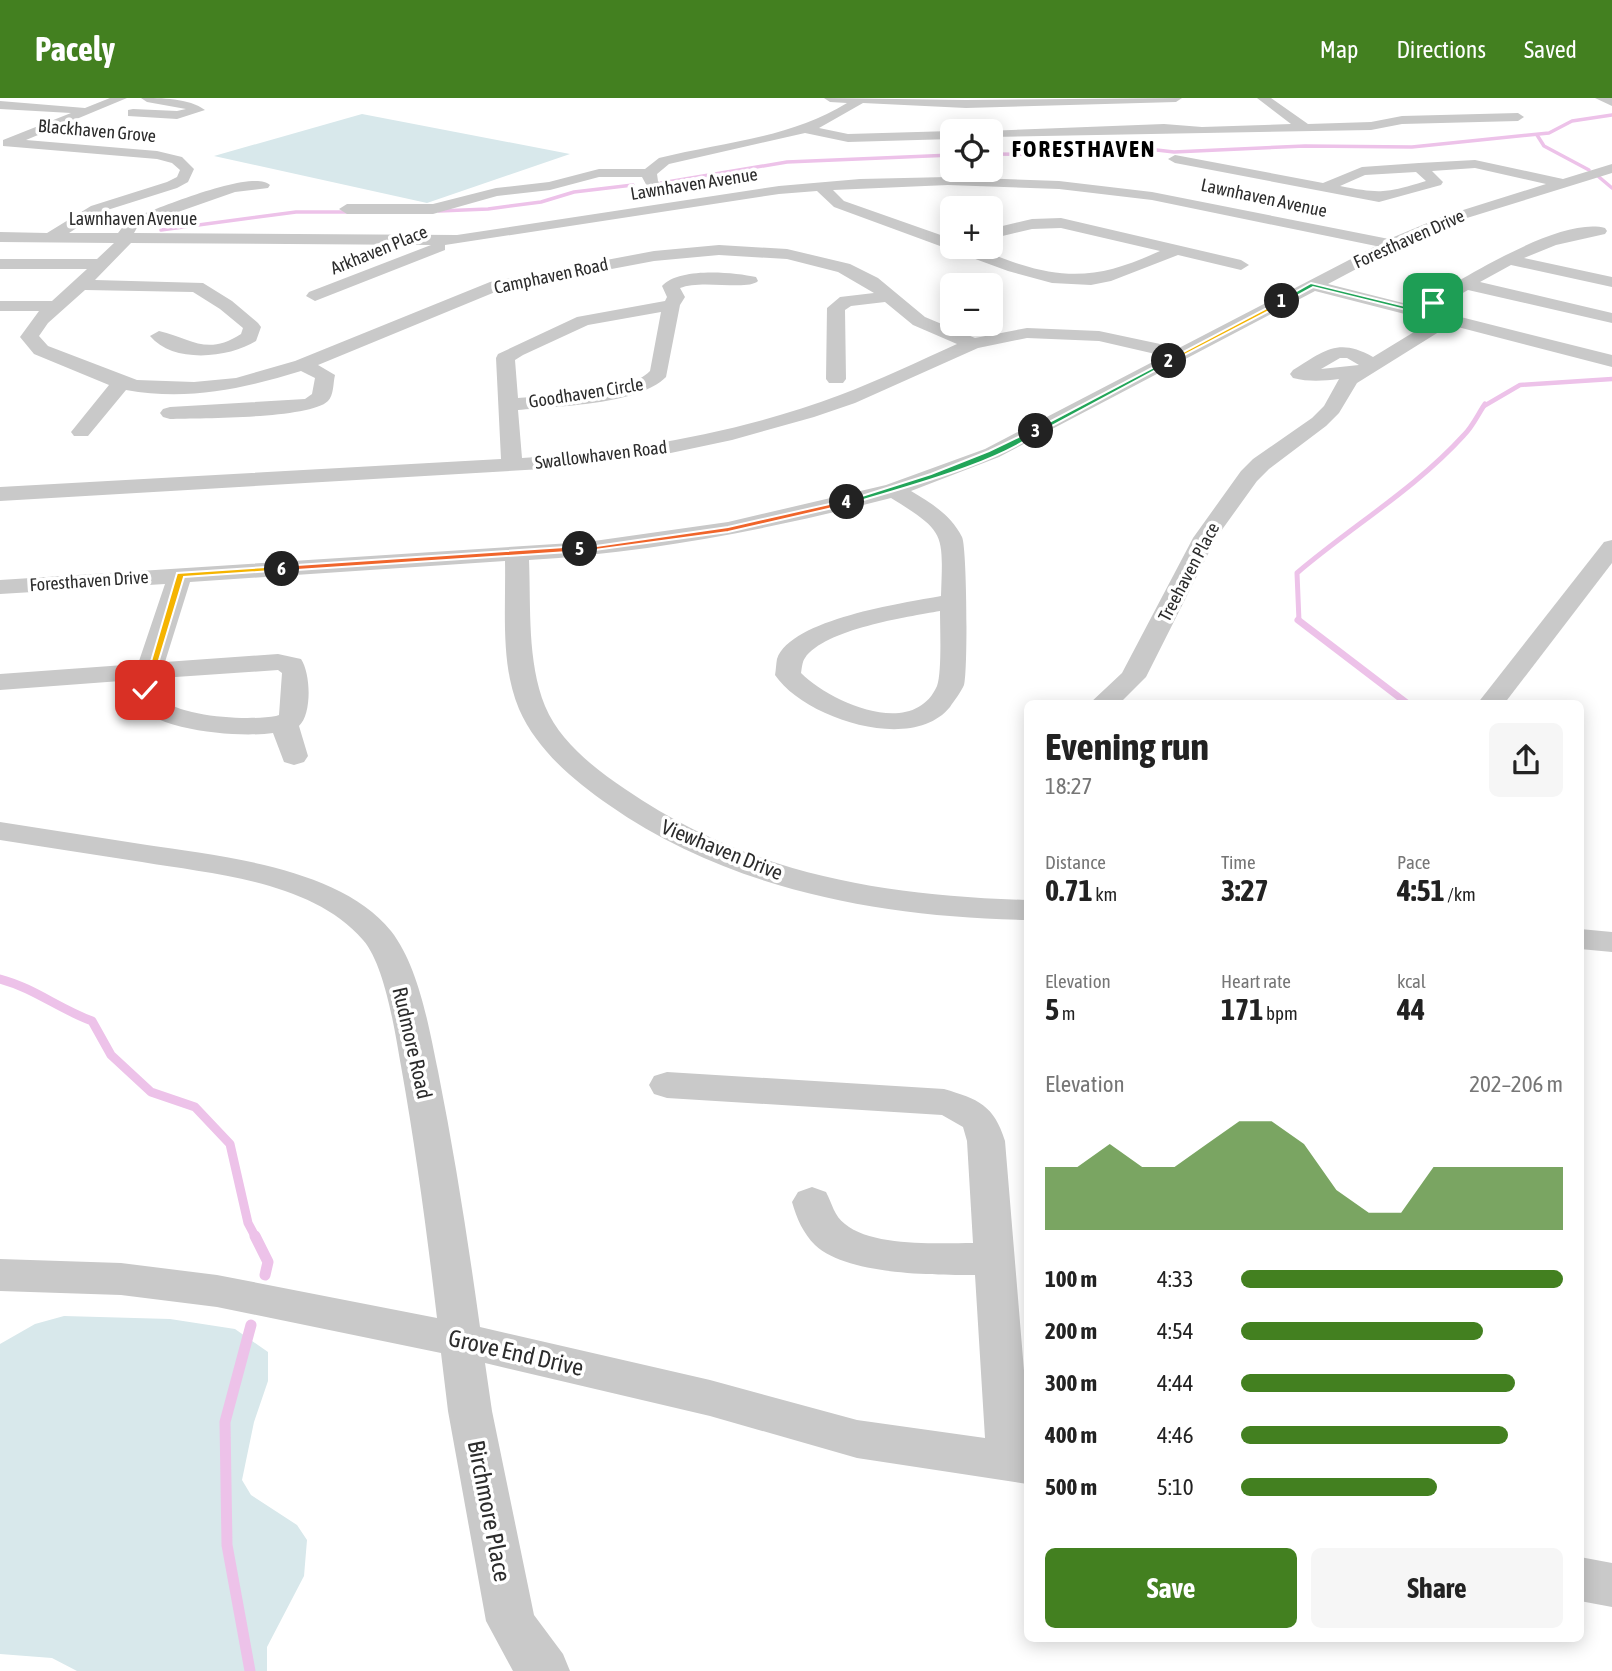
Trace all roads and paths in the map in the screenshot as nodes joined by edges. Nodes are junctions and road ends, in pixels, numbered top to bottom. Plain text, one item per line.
1 (121, 98) edge
2 (147, 98) edge
3 (830, 98) edge
4 (1176, 98) edge
5 (1263, 98) edge
6 (1601, 98) edge
7 (858, 101) junction
8 (968, 101) edge
9 (1612, 102) edge
10 (0, 105) edge
11 (88, 111) junction
12 (133, 113) dead end
13 (1518, 117) dead end
14 (1305, 128) junction
15 (805, 129) junction
16 (1003, 133) edge
17 (940, 135) edge
18 (4, 145) edge
19 (1175, 159) dead end
20 (1419, 167) junction
21 (1612, 168) edge
22 (648, 173) junction
23 (1265, 176) junction
24 (1563, 183) junction
25 (263, 185) dead end
26 (820, 186) junction
27 (1242, 186) dead end
28 (1324, 188) junction
29 (1218, 196) dead end
30 (1194, 203) junction
31 (687, 204) junction
32 (347, 209) dead end
33 (1162, 216) dead end
34 (1138, 226) dead end
35 (1003, 231) edge
36 (1599, 231) dead end
37 (1115, 236) junction
38 (0, 237) edge
39 (49, 237) junction
40 (127, 238) junction
41 (457, 240) junction
42 (940, 240) edge
43 (1390, 244) junction
44 (1176, 250) junction
45 (37, 252) dead end
46 (993, 259) edge
47 (1507, 259) junction
48 (0, 264) edge
49 (22, 264) junction
50 (102, 264) junction
51 (1241, 265) dead end
52 (750, 281) dead end
53 (1612, 282) edge
54 (1465, 284) junction
55 (81, 285) junction
56 (1313, 285) junction
57 (315, 296) dead end
58 (890, 296) junction
59 (671, 305) junction
60 (0, 306) edge
61 (55, 306) junction
62 (1418, 311) junction
63 (1610, 318) edge
64 (1447, 319) junction
65 (159, 336) dead end
66 (973, 344) junction
67 (1182, 354) junction
68 (1612, 361) edge
69 (302, 365) junction
70 (836, 379) dead end
71 (121, 383) junction
72 (509, 405) junction
73 (170, 413) dead end
74 (81, 432) dead end
75 (512, 464) junction
76 (894, 489) junction
77 (0, 494) edge
78 (1612, 548) edge
79 (517, 554) junction
80 (180, 575) junction
81 (0, 587) edge
82 (952, 601) junction
83 (150, 672) junction
84 (0, 682) edge
85 (1107, 700) edge
86 (1493, 700) edge
87 (285, 725) junction
88 (294, 756) dead end
89 (0, 831) edge
90 (1024, 910) edge
91 (1584, 939) edge
92 (1612, 942) edge
93 (667, 1085) dead end
94 (813, 1202) dead end
95 (994, 1259) junction
96 (0, 1275) edge
97 (461, 1340) junction
98 (1018, 1462) edge
99 (545, 1671) edge

1 - 11 street
2 - 12 street
3 - 7 street
4 - 8 street
5 - 14 street
6 - 9 street
7 - 8 street
7 - 15 street
10 - 11 street
11 - 18 street
13 - 14 street
14 - 16 street
15 - 17 street
15 - 22 street
18 - 39 street, Blackhaven Grove
19 - 23 street
20 - 24 street
20 - 28 street
20 - 28 street
21 - 24 street, Foresthaven Drive
22 - 31 street
22 - 32 street
23 - 27 street
23 - 28 street
24 - 43 street, Foresthaven Drive
25 - 40 street, Camphaven Road
26 - 30 street, Lawnhaven Avenue
26 - 31 street, Lawnhaven Avenue
26 - 42 street
29 - 30 street
30 - 33 street
30 - 43 street, Lawnhaven Avenue
31 - 41 street, Lawnhaven Avenue
34 - 37 street
35 - 37 street
36 - 47 street
37 - 44 street
38 - 39 street, Lawnhaven Avenue
39 - 40 street, Lawnhaven Avenue
40 - 41 street, Lawnhaven Avenue
40 - 50 street, Camphaven Road
41 - 57 street, Arkhaven Place
43 - 56 street, Foresthaven Drive
44 - 46 street
44 - 51 street
45 - 49 street
47 - 53 street
47 - 54 street
48 - 49 street
49 - 50 street
50 - 55 street, Camphaven Road
52 - 59 street
54 - 62 street
54 - 63 street
55 - 61 street, Camphaven Road
55 - 65 street
56 - 62 street
56 - 67 street, Foresthaven Drive
58 - 66 street, Camphaven Road
58 - 69 street, Camphaven Road
58 - 70 street
59 - 72 street, Goodhaven Circle
59 - 72 street, Goodhaven Circle
60 - 61 street
61 - 71 street, Camphaven Road
62 - 64 street
64 - 68 street
64 - 85 street, Treehaven Place
66 - 67 street, Swallowhaven Road
66 - 75 street, Swallowhaven Road
67 - 76 street, Foresthaven Drive
69 - 71 street, Camphaven Road
69 - 73 street
71 - 74 street
72 - 75 street, Goodhaven Circle
75 - 77 street, Swallowhaven Road
76 - 79 street, Foresthaven Drive
76 - 82 street
78 - 86 street
79 - 80 street, Foresthaven Drive
79 - 90 street, Viewhaven Drive
80 - 81 street, Foresthaven Drive
80 - 83 street
82 - 82 street
83 - 84 street
83 - 87 street
83 - 87 street
87 - 88 street
89 - 97 street, Rudmore Road
91 - 92 street
93 - 95 street
94 - 95 street
95 - 98 street
96 - 97 street, Grove End Drive
97 - 98 street, Grove End Drive
97 - 99 street, Birchmore Place

